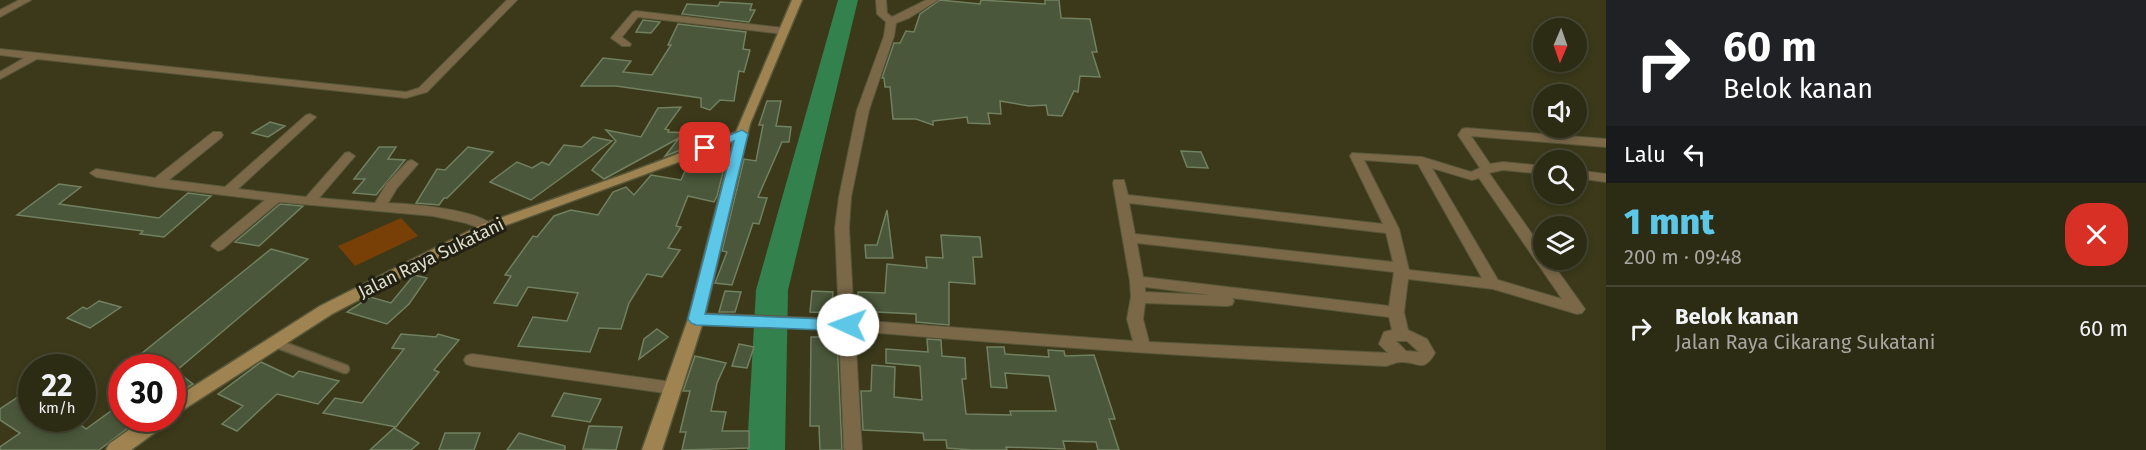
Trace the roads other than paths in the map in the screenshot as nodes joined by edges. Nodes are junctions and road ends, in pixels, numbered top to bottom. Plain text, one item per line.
1 (26, 0) edge
2 (512, 0) edge
3 (797, 0) edge
4 (881, 0) edge
5 (933, 0) edge
6 (0, 14) edge
7 (891, 21) junction
8 (784, 31) junction
9 (626, 44) dead end
10 (0, 52) edge
11 (35, 56) junction
12 (0, 75) edge
13 (310, 117) dead end
14 (742, 134) junction
15 (217, 135) dead end
16 (1606, 143) edge
17 (349, 156) dead end
18 (1422, 161) junction
19 (412, 164) dead end
20 (1533, 169) edge
21 (1484, 171) junction
22 (96, 173) dead end
23 (1587, 175) edge
24 (1606, 178) edge
25 (157, 183) junction
26 (1119, 183) dead end
27 (227, 192) junction
28 (276, 197) junction
29 (1122, 198) junction
30 (309, 201) junction
31 (380, 206) junction
32 (488, 227) junction
33 (1392, 229) junction
34 (1129, 238) junction
35 (218, 246) dead end
36 (1403, 271) junction
37 (1493, 284) junction
38 (1137, 289) junction
39 (1396, 312) junction
40 (696, 319) junction
41 (848, 325) junction
42 (1401, 334) junction
43 (274, 342) junction
44 (1143, 347) junction
45 (1401, 356) junction
46 (472, 360) dead end
47 (345, 369) dead end
48 (672, 388) junction
49 (186, 401) edge
50 (141, 432) edge
51 (116, 450) edge
52 (652, 450) edge
53 (853, 450) edge

1 - 6 street
2 - 11 street
3 - 8 main road
4 - 7 street
5 - 7 street
7 - 41 street
8 - 9 street
8 - 14 main road
10 - 11 street
11 - 12 street
13 - 27 street
14 - 32 main road, Jalan Raya Sukatani
14 - 40 main road
15 - 25 street
16 - 21 street
17 - 30 street
18 - 21 street
18 - 33 street
18 - 37 street
19 - 31 street
20 - 21 street
21 - 37 street
22 - 25 street
23 - 24 street
25 - 27 street
26 - 29 street
27 - 28 street
28 - 30 street
28 - 35 street
29 - 33 street
29 - 34 street
30 - 31 street
31 - 32 street
32 - 43 main road, Jalan Raya Sukatani
33 - 36 street
34 - 36 street
34 - 38 street
36 - 37 street
36 - 39 street
38 - 39 street
38 - 44 street
39 - 42 street
40 - 41 street
40 - 48 main road
41 - 44 street
41 - 53 street
42 - 45 street
42 - 45 street
43 - 47 lane
43 - 49 main road, Jalan Raya Sukatani
44 - 45 street
46 - 48 street
48 - 52 main road
50 - 51 main road

